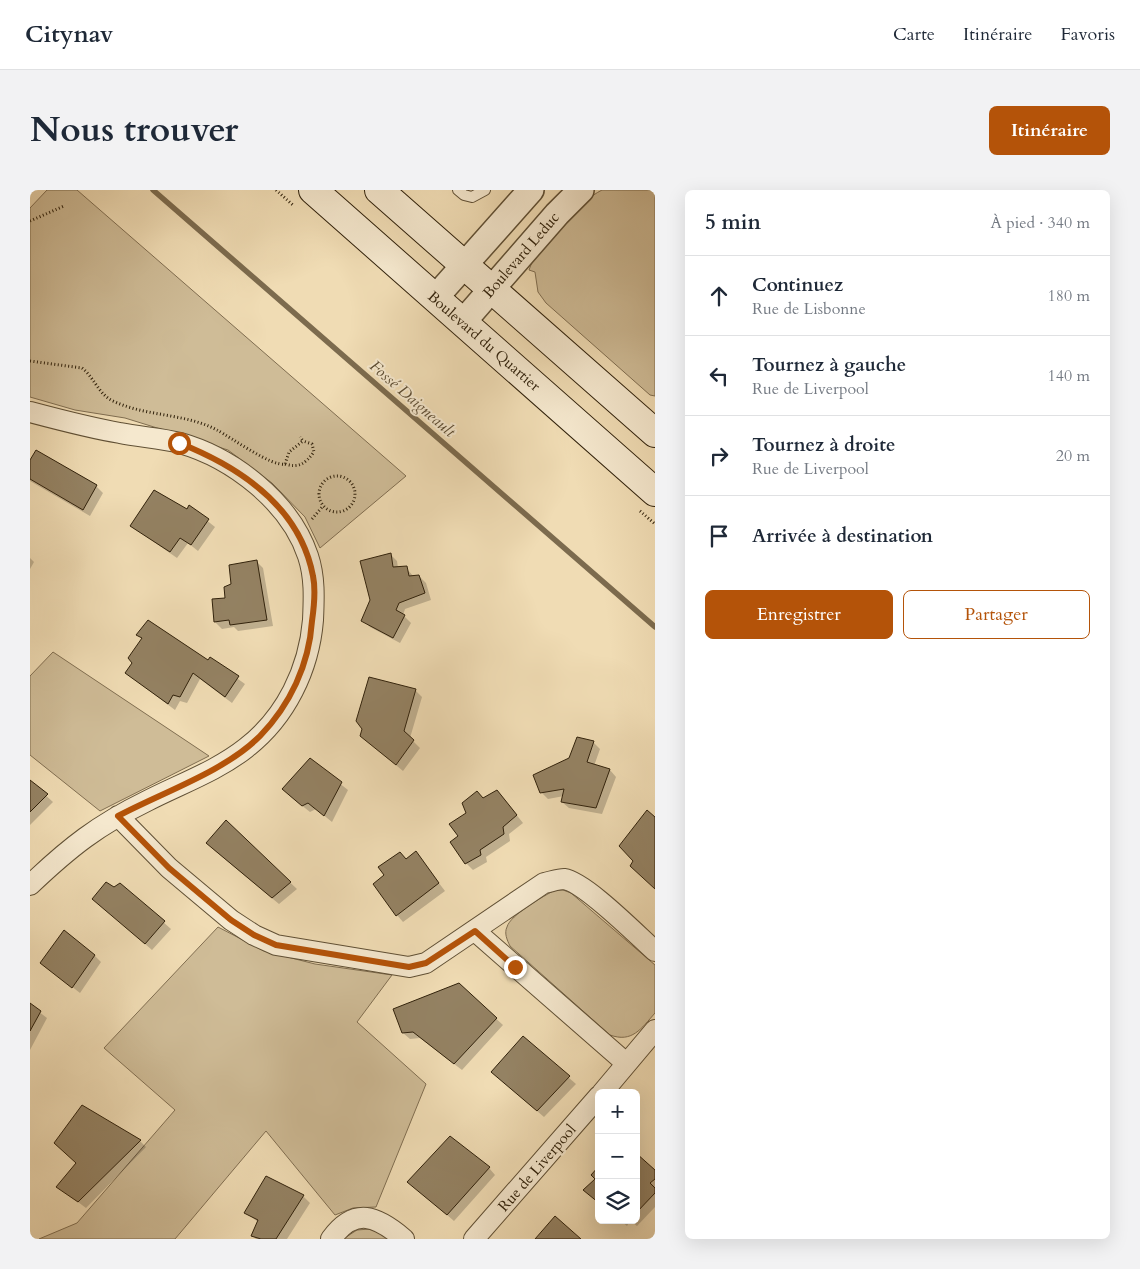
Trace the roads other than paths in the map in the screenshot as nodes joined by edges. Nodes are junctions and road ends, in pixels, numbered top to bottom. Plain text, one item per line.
1 (313, 190) edge
2 (379, 190) edge
3 (458, 190) edge
4 (485, 190) edge
5 (531, 190) edge
6 (581, 190) edge
7 (464, 265) junction
8 (491, 289) junction
9 (435, 298) junction
10 (462, 322) junction
11 (30, 412) edge
12 (655, 433) edge
13 (655, 492) edge
14 (118, 816) junction
15 (30, 884) edge
16 (475, 931) junction
17 (655, 951) edge
18 (655, 1030) edge
19 (626, 1063) junction
20 (605, 1089) edge
21 (595, 1101) edge
22 (331, 1239) edge
23 (404, 1239) edge
24 (474, 1239) edge

1 - 9 main road, Boulevard du Quartier
2 - 7 main road
3 - 4 lane
5 - 7 street
6 - 8 street, Boulevard Leduc
7 - 8 main road
7 - 9 street
8 - 10 street, Boulevard Leduc
8 - 12 main road
9 - 10 main road, Boulevard du Quartier
10 - 13 main road, Boulevard du Quartier
11 - 14 street
14 - 15 street
14 - 16 street
16 - 17 street
16 - 19 street
18 - 19 street
19 - 20 street
21 - 24 street, Rue de Liverpool
22 - 23 street

